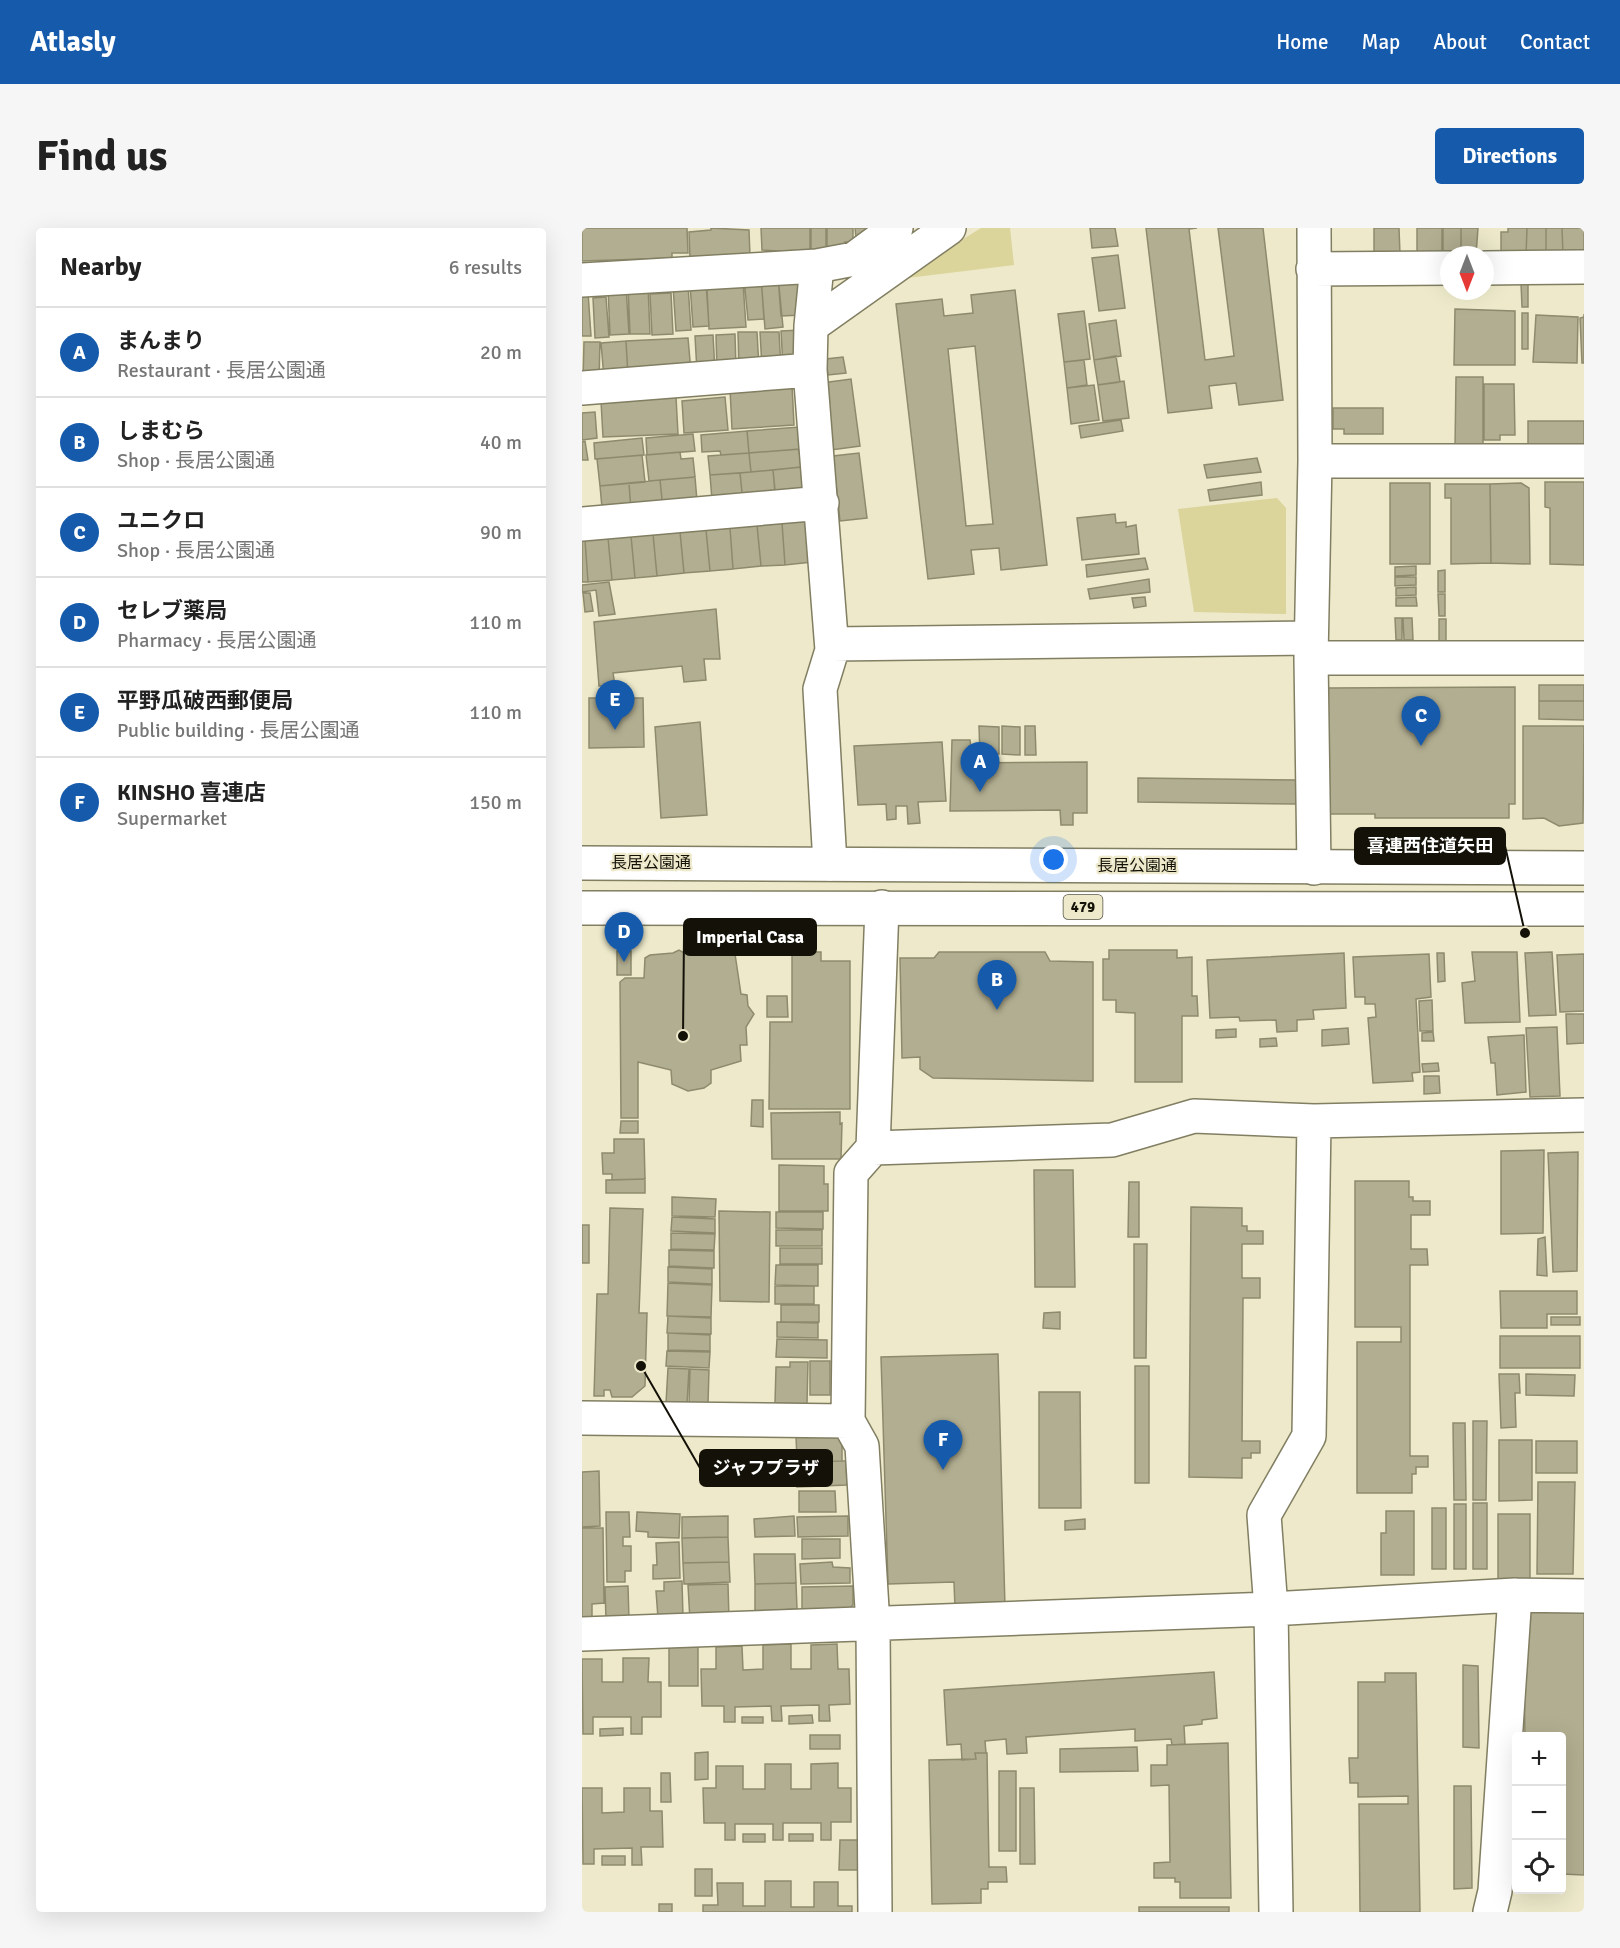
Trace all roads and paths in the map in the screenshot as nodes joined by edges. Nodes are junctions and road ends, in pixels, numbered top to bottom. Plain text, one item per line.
1 (896, 228) edge
2 (949, 228) edge
3 (1314, 228) edge
4 (817, 266) junction
5 (1584, 267) edge
6 (1440, 268) edge
7 (1494, 268) edge
8 (1313, 269) junction
9 (582, 280) edge
10 (811, 326) junction
11 (810, 370) junction
12 (582, 388) edge
13 (1315, 461) junction
14 (1584, 461) edge
15 (822, 503) junction
16 (582, 524) edge
17 (832, 644) junction
18 (1311, 648) junction
19 (1584, 658) edge
20 (582, 863) edge
21 (830, 864) junction
22 (1314, 867) junction
23 (1584, 868) edge
24 (882, 907) junction
25 (582, 908) edge
26 (1584, 909) edge
27 (1584, 1115) edge
28 (1314, 1121) junction
29 (873, 1148) junction
30 (582, 1418) edge
31 (848, 1421) junction
32 (1515, 1594) junction
33 (1584, 1596) edge
34 (1270, 1609) junction
35 (873, 1625) junction
36 (582, 1634) edge
37 (875, 1912) edge
38 (1276, 1912) edge
39 (1490, 1912) edge

1 - 4 main road
2 - 10 main road
3 - 8 main road
4 - 9 main road
4 - 10 main road
5 - 7 main road
6 - 8 main road
8 - 13 main road
10 - 11 main road
11 - 12 main road
11 - 15 main road
13 - 14 main road
13 - 18 main road
15 - 16 main road
15 - 17 main road
17 - 18 main road
17 - 21 main road
18 - 19 main road
18 - 22 main road
20 - 21 main road, 長居公園通
21 - 22 main road, 長居公園通
22 - 23 main road, 長居公園通
24 - 25 main road, 479
24 - 26 main road, 479
24 - 29 main road
27 - 28 main road
28 - 29 main road
28 - 34 main road
29 - 31 main road
30 - 31 main road
31 - 35 main road
32 - 33 main road
32 - 34 main road
32 - 39 main road
34 - 35 main road
34 - 38 main road
35 - 36 main road
35 - 37 main road

